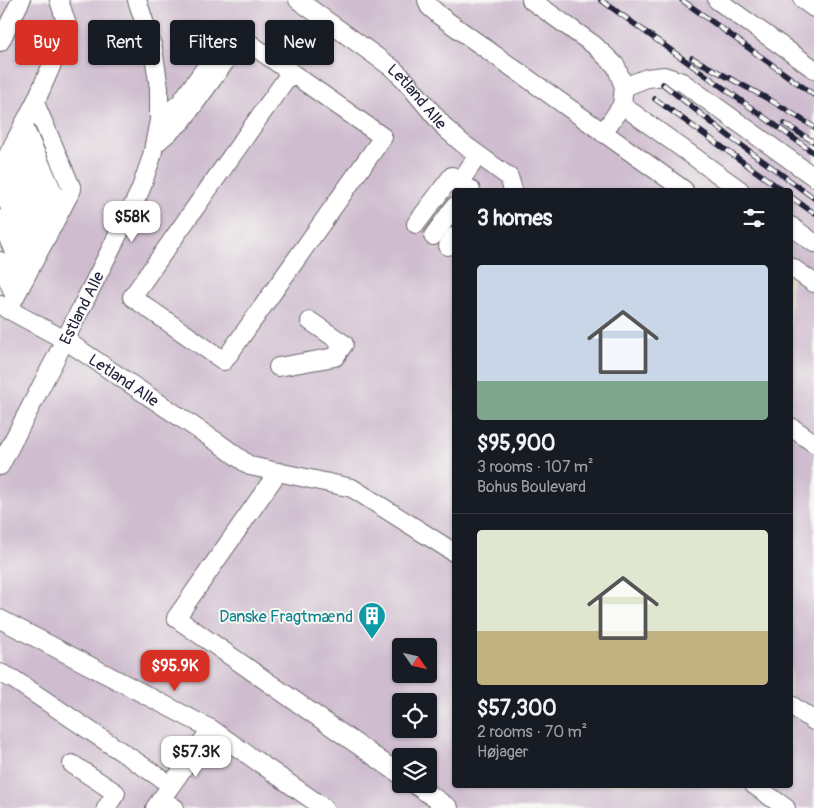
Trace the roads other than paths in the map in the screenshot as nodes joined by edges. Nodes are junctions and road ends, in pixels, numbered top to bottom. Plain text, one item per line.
1 (21, 0) edge
2 (59, 0) edge
3 (137, 0) edge
4 (298, 0) edge
5 (427, 0) edge
6 (531, 0) edge
7 (717, 0) edge
8 (803, 0) edge
9 (814, 8) edge
10 (0, 42) edge
11 (255, 47) edge
12 (207, 65) edge
13 (223, 65) edge
14 (814, 69) edge
15 (291, 72) junction
16 (624, 87) junction
17 (35, 102) junction
18 (622, 105) junction
19 (159, 120) junction
20 (23, 125) junction
21 (604, 133) junction
22 (14, 143) junction
23 (154, 145) junction
24 (478, 155) junction
25 (2, 165) edge
26 (814, 177) edge
27 (511, 184) edge
28 (0, 186) edge
29 (466, 187) edge
30 (681, 188) edge
31 (737, 188) edge
32 (61, 210) junction
33 (452, 215) edge
34 (0, 219) edge
35 (416, 224) dead end
36 (53, 226) junction
37 (452, 226) edge
38 (793, 227) edge
39 (444, 240) edge
40 (44, 242) junction
41 (814, 243) edge
42 (0, 260) edge
43 (34, 260) junction
44 (793, 268) edge
45 (25, 278) junction
46 (814, 283) edge
47 (8, 304) edge
48 (310, 321) dead end
49 (65, 340) junction
50 (278, 367) dead end
51 (793, 428) edge
52 (814, 443) edge
53 (0, 466) edge
54 (278, 472) junction
55 (452, 550) edge
56 (0, 619) edge
57 (0, 673) edge
58 (793, 706) edge
59 (814, 721) edge
60 (211, 729) junction
61 (72, 764) dead end
62 (392, 769) edge
63 (758, 788) edge
64 (427, 793) edge
65 (165, 800) edge
66 (106, 808) edge
67 (324, 808) edge
68 (449, 808) edge
69 (786, 808) edge

1 - 10 street
2 - 17 street
3 - 19 street, Estland Alle
4 - 24 street, Letland Alle
5 - 21 street
6 - 16 street
7 - 14 street
8 - 9 street
11 - 15 street
12 - 19 street
13 - 23 street
15 - 15 street
16 - 18 street
16 - 26 street
17 - 20 street
17 - 32 street
18 - 21 street
18 - 31 street
19 - 23 street, Estland Alle
20 - 22 street
20 - 32 street
21 - 30 street
22 - 25 street
22 - 36 street
23 - 49 street, Estland Alle
24 - 27 street, Letland Alle
24 - 29 street
25 - 40 street
28 - 43 street
29 - 35 street
32 - 36 street
33 - 39 street
34 - 45 street
36 - 40 street
37 - 39 street
38 - 41 street
40 - 43 street
42 - 47 street
43 - 45 street
44 - 46 street
45 - 47 street
47 - 49 street, Letland Alle
48 - 50 street
49 - 53 street, Estland Alle
49 - 54 street, Letland Alle
51 - 52 street
54 - 55 street, Letland Alle
54 - 62 street
56 - 60 street
57 - 65 street
58 - 59 street
60 - 65 street
60 - 67 street
61 - 66 street
63 - 69 street
64 - 68 street

